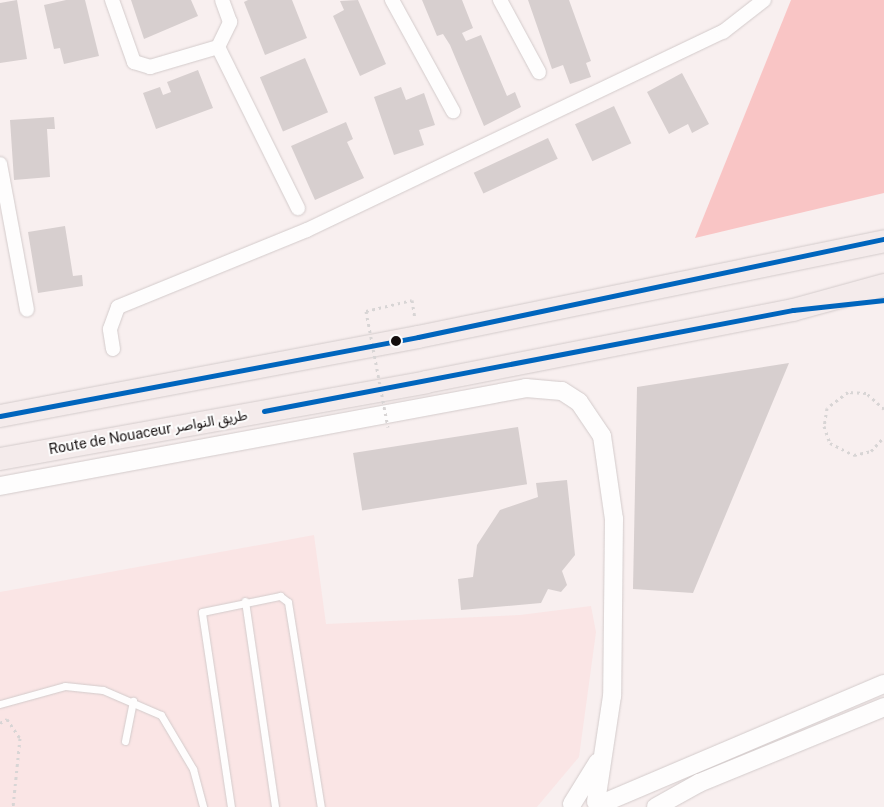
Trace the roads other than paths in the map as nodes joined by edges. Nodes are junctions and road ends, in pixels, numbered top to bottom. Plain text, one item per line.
1 (112, 0) edge
2 (222, 0) edge
3 (392, 0) edge
4 (500, 0) edge
5 (764, 0) edge
6 (218, 47) junction
7 (539, 72) dead end
8 (453, 110) dead end
9 (0, 164) edge
10 (298, 208) dead end
11 (881, 241) edge
12 (884, 286) edge
13 (884, 300) edge
14 (27, 310) dead end
15 (793, 310) junction
16 (113, 349) dead end
17 (0, 416) edge
18 (0, 459) edge
19 (0, 486) edge
20 (245, 601) junction
21 (884, 684) edge
22 (133, 701) junction
23 (0, 704) edge
24 (884, 708) edge
25 (125, 741) dead end
26 (601, 758) junction
27 (601, 804) edge
28 (570, 805) edge
29 (203, 807) edge
30 (232, 807) edge
31 (275, 807) edge
32 (321, 807) edge
33 (656, 807) edge

1 - 6 street
2 - 6 street
3 - 8 street
4 - 7 street
5 - 16 street
6 - 10 street
9 - 14 street
11 - 17 highway
12 - 15 highway, Route de Nouaceur طريق النواصر
13 - 15 highway
15 - 18 highway, Route de Nouaceur طريق النواصر
19 - 26 street
20 - 30 lane
20 - 31 lane
20 - 32 lane
21 - 27 street
22 - 23 lane
22 - 25 lane
22 - 29 lane
24 - 33 street
26 - 27 street
26 - 28 street
27 - 28 street

